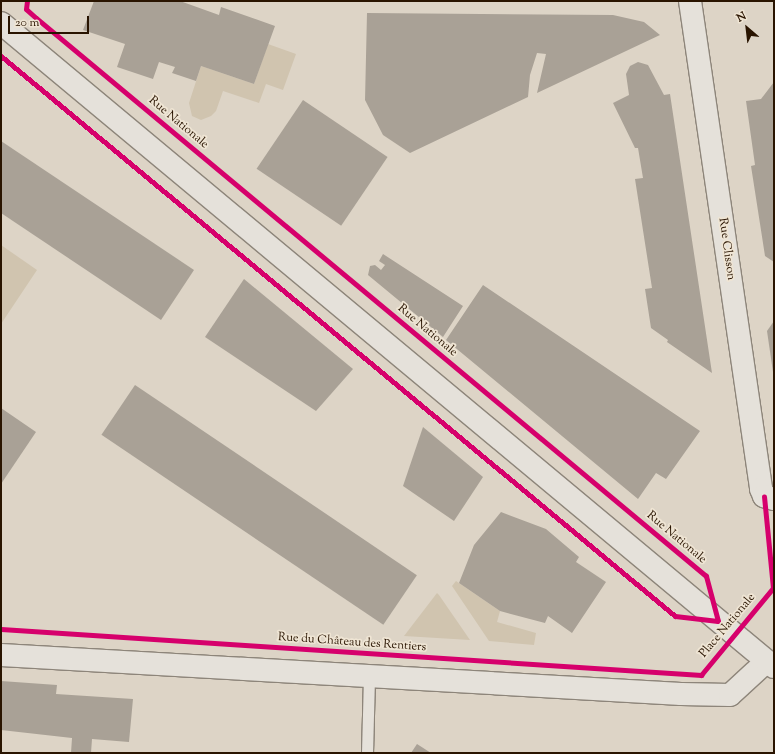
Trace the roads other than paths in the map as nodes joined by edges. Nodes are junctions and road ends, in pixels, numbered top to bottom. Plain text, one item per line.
1 (690, 1) edge
2 (1, 23) edge
3 (769, 497) edge
4 (1, 655) edge
5 (770, 664) edge
6 (369, 677) junction
7 (367, 753) edge

1 - 3 street, Rue Clisson
2 - 5 street
4 - 6 street
5 - 6 street
6 - 7 lane

